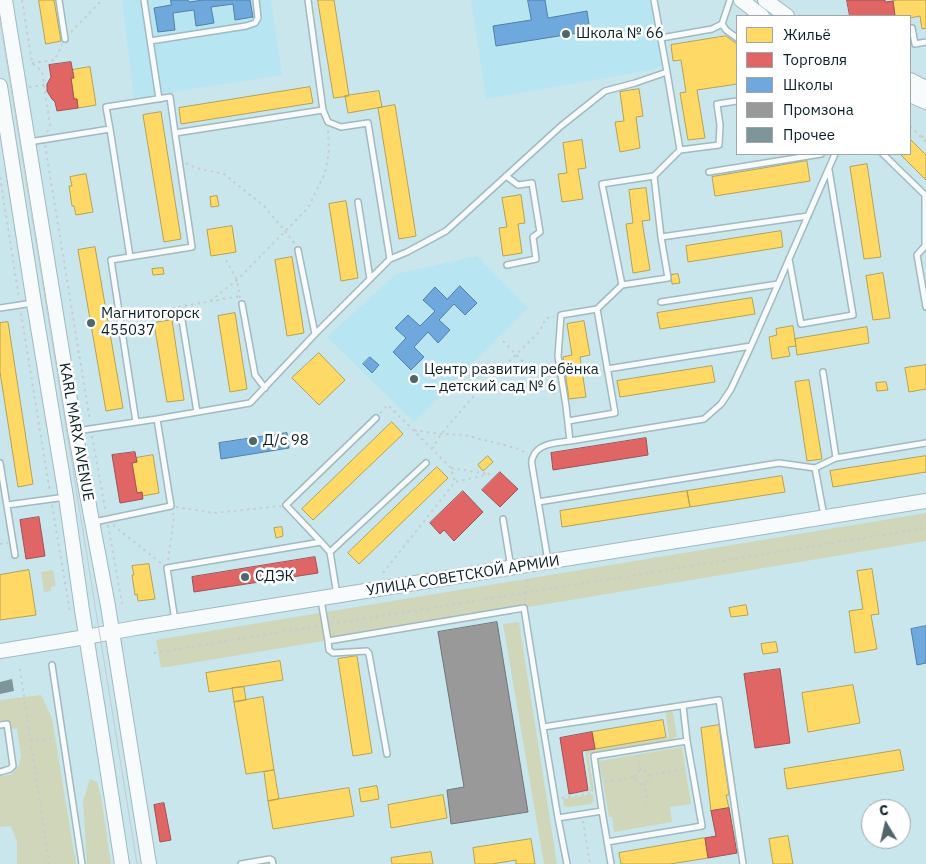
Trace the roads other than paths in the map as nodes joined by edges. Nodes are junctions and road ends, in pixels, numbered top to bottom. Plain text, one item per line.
1 (5, 0) edge
2 (59, 0) edge
3 (144, 0) edge
4 (256, 0) edge
5 (308, 0) edge
6 (654, 0) edge
7 (730, 0) edge
8 (741, 0) edge
9 (764, 0) edge
10 (761, 15) edge
11 (785, 15) edge
12 (722, 24) junction
13 (912, 28) dead end
14 (736, 37) edge
15 (661, 38) junction
16 (65, 39) road end
17 (150, 41) junction
18 (926, 42) edge
19 (667, 72) junction
20 (911, 80) edge
21 (0, 86) edge
22 (926, 88) edge
23 (911, 95) edge
24 (159, 98) junction
25 (736, 101) edge
26 (926, 102) edge
27 (1, 104) edge
28 (323, 110) junction
29 (110, 130) junction
30 (175, 133) junction
31 (28, 142) junction
32 (680, 150) junction
33 (815, 155) edge
34 (835, 155) edge
35 (884, 155) edge
36 (828, 169) junction
37 (709, 172) dead end
38 (506, 176) junction
39 (654, 176) junction
40 (925, 195) edge
41 (358, 202) dead end
42 (808, 216) junction
43 (661, 237) junction
44 (298, 250) road end
45 (130, 257) junction
46 (789, 258) junction
47 (390, 259) junction
48 (507, 265) dead end
49 (370, 279) junction
50 (778, 284) junction
51 (622, 285) junction
52 (661, 302) dead end
53 (27, 304) junction
54 (242, 304) road end
55 (926, 307) edge
56 (0, 308) edge
57 (597, 309) junction
58 (181, 314) dead end
59 (315, 334) junction
60 (751, 346) junction
61 (608, 368) junction
62 (823, 372) dead end
63 (265, 388) junction
64 (197, 412) junction
65 (376, 418) road end
66 (157, 419) junction
67 (568, 421) junction
68 (136, 422) junction
69 (75, 431) junction
70 (570, 441) junction
71 (926, 443) edge
72 (836, 458) junction
73 (426, 462) dead end
74 (0, 463) edge
75 (815, 468) junction
76 (66, 497) junction
77 (926, 501) edge
78 (538, 502) junction
79 (7, 506) junction
80 (503, 518) dead end
81 (824, 518) junction
82 (91, 523) junction
83 (321, 542) junction
84 (330, 552) junction
85 (15, 555) dead end
86 (548, 562) junction
87 (511, 568) junction
88 (337, 596) junction
89 (321, 598) junction
90 (175, 622) junction
91 (112, 632) junction
92 (86, 637) junction
93 (328, 641) junction
94 (0, 651) edge
95 (52, 665) dead end
96 (683, 706) junction
97 (0, 725) edge
98 (542, 727) junction
99 (687, 741) junction
100 (388, 754) dead end
101 (0, 772) edge
102 (602, 811) junction
103 (558, 818) junction
104 (607, 842) junction
105 (82, 864) edge
106 (122, 864) edge
107 (149, 864) edge
108 (241, 864) edge
109 (273, 864) edge
110 (567, 864) edge
111 (611, 864) edge
112 (743, 864) edge

1 - 31 main road, KARL MARX AVENUE
2 - 16 lane
3 - 17 lane
4 - 17 lane
5 - 28 lane
6 - 15 lane
7 - 12 lane
8 - 10 main road
9 - 11 main road
12 - 14 lane
12 - 15 lane
13 - 18 lane
15 - 19 lane
17 - 24 lane
19 - 32 lane
19 - 38 lane
20 - 22 main road
21 - 27 main road, KARL MARX AVENUE
23 - 26 main road
24 - 29 lane
24 - 30 lane
25 - 32 lane
27 - 53 main road, KARL MARX AVENUE
28 - 30 lane
28 - 47 lane
29 - 31 lane
29 - 45 lane
30 - 45 lane
31 - 69 main road, KARL MARX AVENUE
32 - 39 lane
33 - 37 lane
34 - 36 lane
35 - 40 lane
36 - 42 lane
36 - 46 lane
38 - 47 lane
38 - 48 lane
39 - 43 lane
39 - 51 lane
40 - 55 lane
41 - 49 lane
42 - 43 lane
42 - 46 lane
43 - 51 lane
44 - 59 lane
45 - 68 lane
46 - 50 lane
47 - 49 lane
49 - 59 lane
50 - 52 lane
50 - 60 lane
51 - 57 lane
53 - 56 lane
53 - 76 main road, KARL MARX AVENUE
54 - 63 lane
57 - 61 lane
57 - 67 lane
58 - 64 lane
59 - 63 lane
60 - 61 lane
60 - 70 lane
61 - 67 lane
62 - 72 lane
63 - 64 lane
64 - 66 lane
65 - 83 lane
66 - 68 lane
66 - 82 lane
67 - 70 lane
68 - 69 lane
69 - 82 main road, KARL MARX AVENUE
70 - 78 lane
71 - 72 lane
72 - 75 lane
73 - 84 lane
74 - 79 lane
75 - 78 lane
75 - 81 lane
76 - 79 lane
76 - 92 main road, KARL MARX AVENUE
77 - 81 main road, УЛИЦА СОВЕТСКОЙ АРМИИ
78 - 86 lane
79 - 85 lane
80 - 87 lane
81 - 86 main road, УЛИЦА СОВЕТСКОЙ АРМИИ
82 - 91 main road, KARL MARX AVENUE
83 - 84 lane
83 - 90 lane
84 - 88 lane
86 - 87 main road, УЛИЦА СОВЕТСКОЙ АРМИИ
87 - 88 main road, УЛИЦА СОВЕТСКОЙ АРМИИ
88 - 89 main road, УЛИЦА СОВЕТСКОЙ АРМИИ
89 - 90 main road, УЛИЦА СОВЕТСКОЙ АРМИИ
89 - 93 lane
90 - 91 main road, УЛИЦА СОВЕТСКОЙ АРМИИ
91 - 92 main road, УЛИЦА СОВЕТСКОЙ АРМИИ
91 - 107 main road, KARL MARX AVENUE
92 - 94 main road, УЛИЦА СОВЕТСКОЙ АРМИИ
92 - 106 main road, KARL MARX AVENUE
93 - 98 lane
93 - 100 lane
95 - 105 lane
96 - 98 lane
96 - 99 lane
96 - 112 lane
97 - 101 lane
98 - 103 lane
99 - 102 lane
99 - 104 lane
102 - 103 lane
102 - 104 lane
103 - 110 lane
104 - 111 lane
108 - 109 lane

